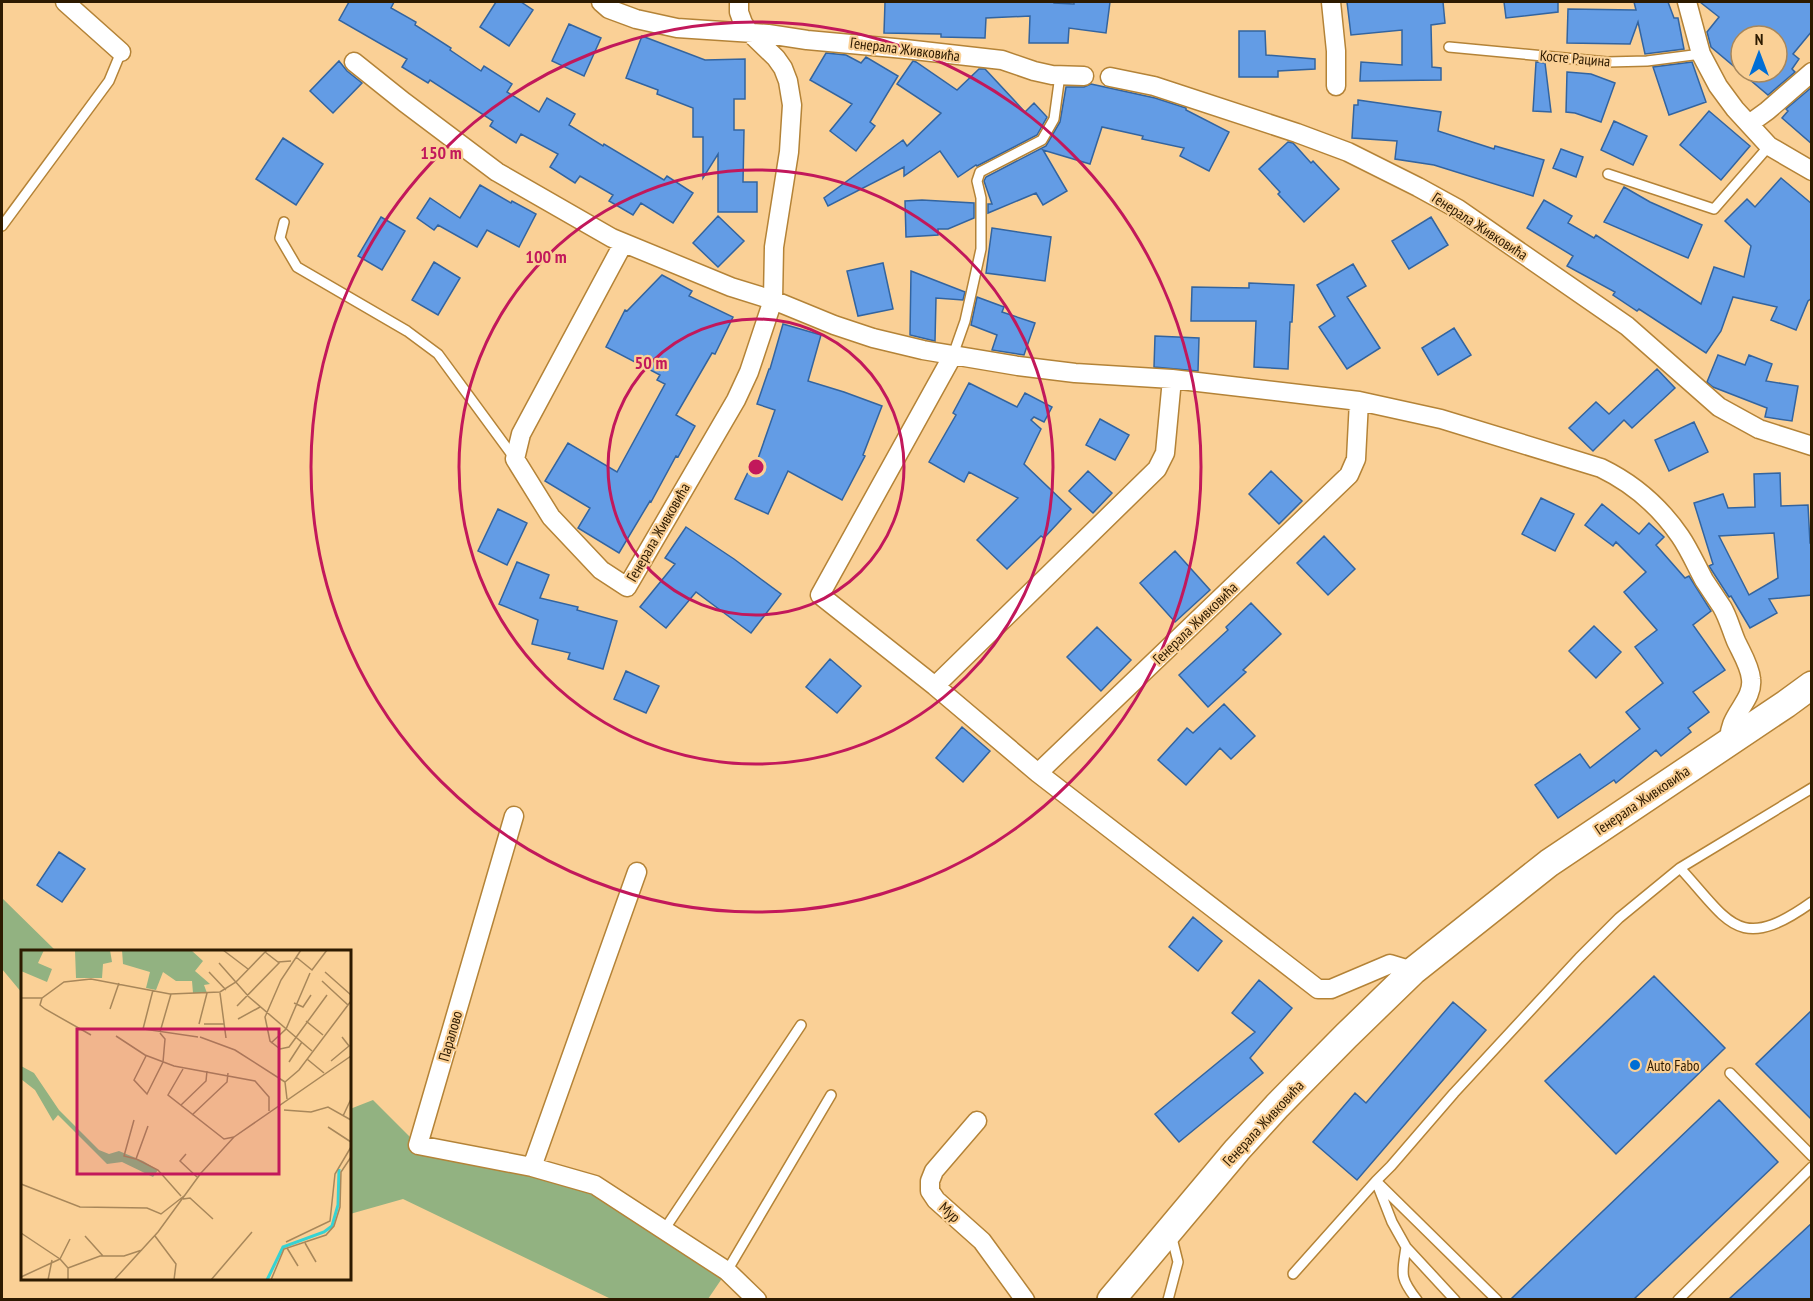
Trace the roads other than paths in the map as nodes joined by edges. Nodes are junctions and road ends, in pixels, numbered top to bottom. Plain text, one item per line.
1 (65, 2) edge
2 (601, 2) edge
3 (739, 2) edge
4 (1331, 2) edge
5 (1687, 2) edge
6 (749, 32) junction
7 (1449, 47) dead end
8 (121, 52) joint
9 (1701, 54) junction
10 (354, 62) dead end
11 (1812, 72) edge
12 (1060, 75) junction
13 (1084, 76) dead end
14 (1110, 77) dead end
15 (1336, 86) dead end
16 (1749, 124) junction
17 (1768, 146) junction
18 (1812, 171) edge
19 (1608, 174) dead end
20 (284, 222) dead end
21 (2, 226) edge
22 (623, 244) junction
23 (773, 300) junction
24 (952, 355) junction
25 (1172, 379) junction
26 (1359, 401) junction
27 (1812, 446) edge
28 (515, 459) junction
29 (1812, 685) edge
30 (935, 686) junction
31 (1730, 742) junction
32 (1038, 773) junction
33 (1812, 788) edge
34 (514, 816) dead end
35 (1680, 868) junction
36 (637, 872) dead end
37 (1812, 902) edge
38 (1413, 971) junction
39 (801, 1025) dead end
40 (1730, 1073) dead end
41 (831, 1095) dead end
42 (977, 1121) dead end
43 (1812, 1156) edge
44 (532, 1167) junction
45 (1812, 1167) edge
46 (1376, 1181) junction
47 (1169, 1229) junction
48 (664, 1230) junction
49 (1406, 1247) junction
50 (727, 1271) junction
51 (1293, 1274) dead end
52 (757, 1299) edge
53 (1025, 1299) edge
54 (1111, 1299) edge
55 (1168, 1299) edge
56 (1417, 1299) edge
57 (1455, 1299) edge
58 (1497, 1299) edge
59 (1678, 1299) edge

1 - 8 street
2 - 6 street, Генерала Живковића
3 - 6 street
4 - 15 street
5 - 9 street
6 - 12 street, Генерала Живковића
6 - 23 street, Генерала Живковића
7 - 9 lane, Косте Рацина
8 - 21 lane
9 - 16 street
10 - 22 street
11 - 16 street
12 - 13 street, Генерала Живковића
12 - 24 lane
14 - 27 street, Генерала Живковића
16 - 17 street
17 - 18 street
17 - 19 lane
20 - 28 lane
22 - 23 street
22 - 28 street
23 - 24 street
23 - 28 street, Генерала Живковића
24 - 25 street
24 - 30 street
25 - 26 street
25 - 30 street
26 - 31 street
26 - 32 street, Генерала Живковића
29 - 31 main road, Генерала Живковића
30 - 32 street
31 - 38 main road, Генерала Живковића
32 - 38 street
33 - 35 lane
34 - 44 street, Паралово
35 - 37 lane
35 - 46 lane
36 - 44 street
38 - 47 main road, Генерала Живковића
39 - 48 lane
40 - 43 lane
41 - 50 lane
42 - 53 street, Мур
44 - 48 street, Паралово
45 - 59 lane
46 - 49 lane
46 - 51 lane
46 - 58 lane
47 - 54 main road, Генерала Живковића
47 - 55 lane
48 - 50 street, Паралово
49 - 56 lane
49 - 57 lane
50 - 52 street, Паралово

